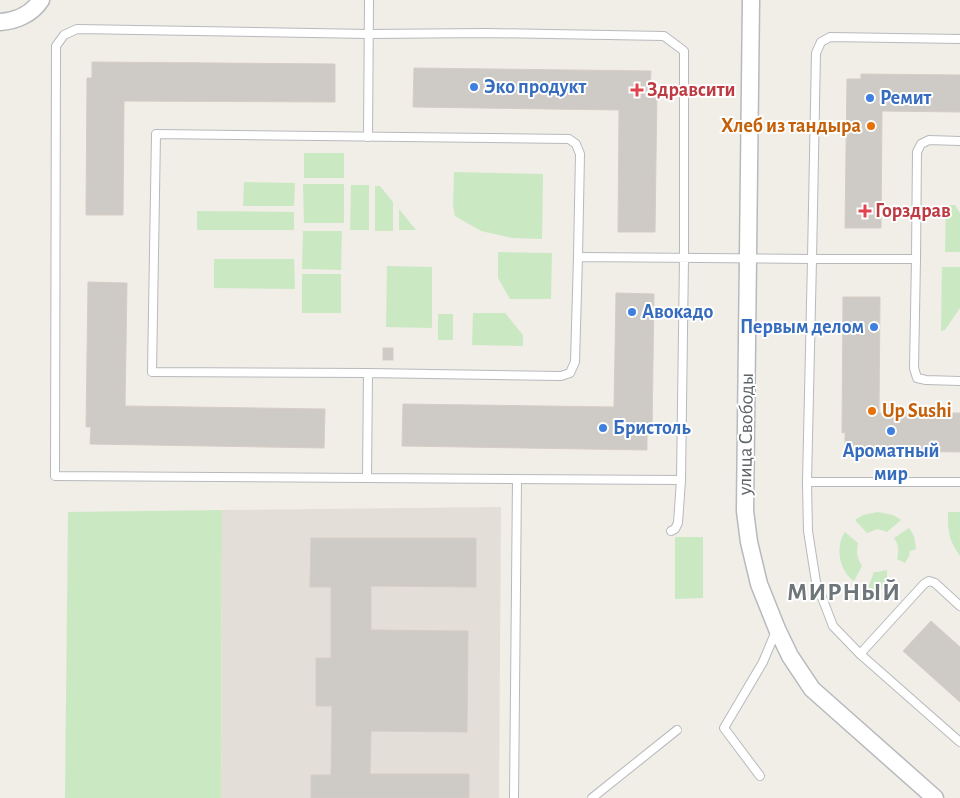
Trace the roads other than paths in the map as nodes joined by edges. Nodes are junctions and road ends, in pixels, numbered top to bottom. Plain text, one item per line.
1 (41, 0) edge
2 (369, 0) edge
3 (751, 0) edge
4 (0, 22) edge
5 (369, 34) junction
6 (960, 39) edge
7 (368, 137) junction
8 (960, 141) edge
9 (578, 256) junction
10 (684, 258) junction
11 (748, 258) junction
12 (812, 259) junction
13 (916, 259) junction
14 (368, 373) junction
15 (960, 381) edge
16 (367, 478) junction
17 (517, 480) junction
18 (680, 480) junction
19 (808, 482) junction
20 (960, 482) edge
21 (671, 531) dead end
22 (960, 606) edge
23 (777, 629) junction
24 (860, 654) junction
25 (677, 730) dead end
26 (960, 742) edge
27 (760, 776) dead end
28 (514, 798) edge
29 (592, 798) edge
30 (935, 798) edge

1 - 4 street
2 - 5 lane
3 - 11 street, улица Свободы
5 - 7 lane
5 - 10 lane
5 - 16 lane
6 - 12 lane
7 - 9 lane
7 - 14 lane
8 - 13 lane
9 - 10 lane
9 - 14 lane
10 - 11 lane
10 - 18 lane
11 - 12 lane
11 - 23 street, улица Свободы
12 - 13 lane
12 - 19 lane
13 - 15 lane
14 - 16 lane
16 - 17 lane
17 - 18 lane
17 - 28 lane
18 - 21 lane
19 - 20 lane
19 - 24 lane
22 - 24 lane
23 - 27 lane
23 - 30 street, улица Свободы
24 - 26 lane
25 - 29 lane

